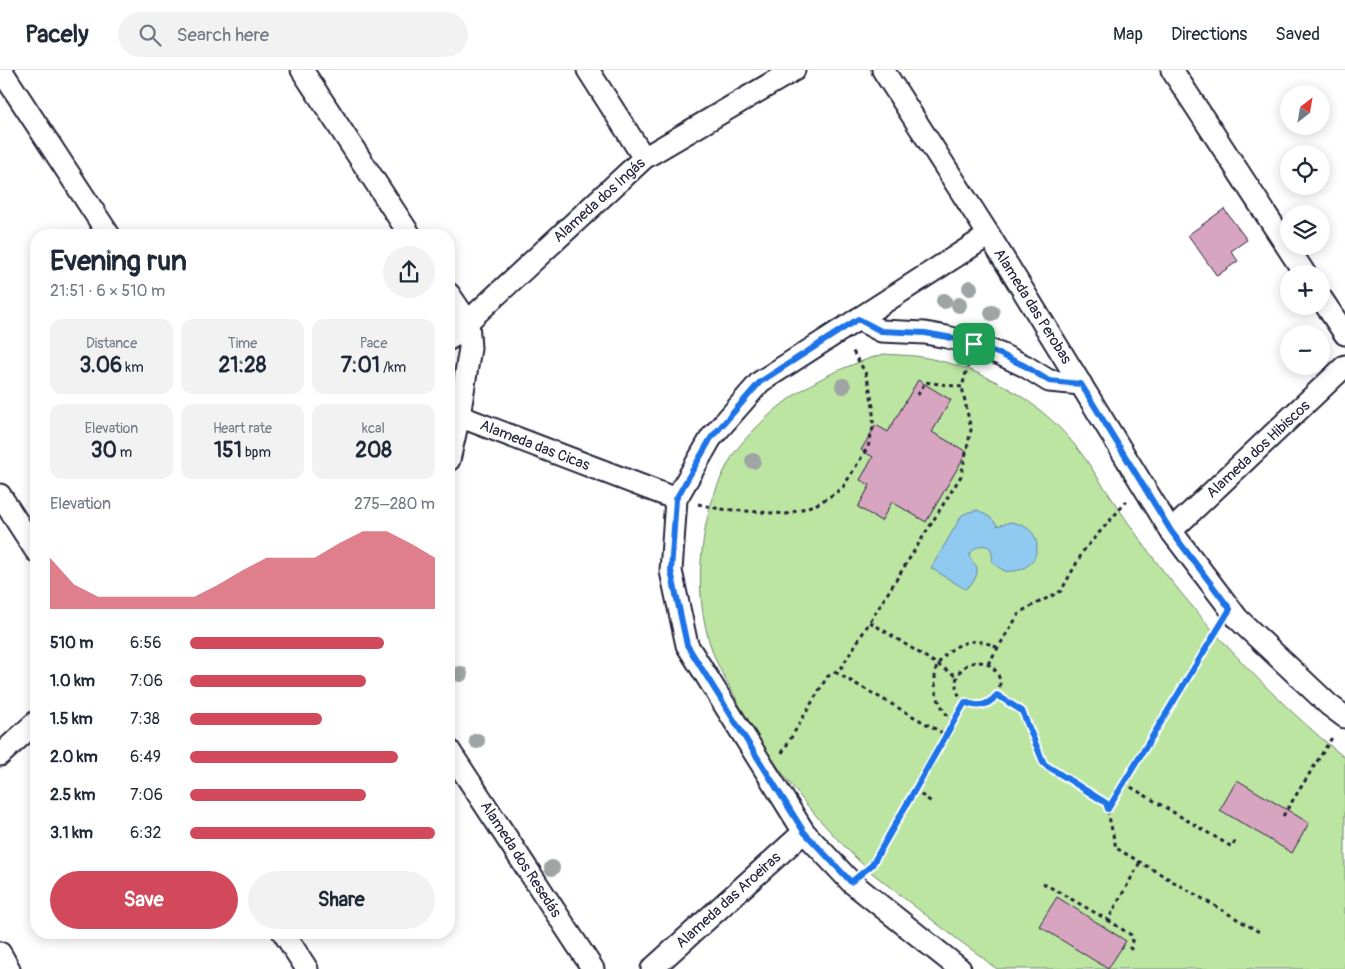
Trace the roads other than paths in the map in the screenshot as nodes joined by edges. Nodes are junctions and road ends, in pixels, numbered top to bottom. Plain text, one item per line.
1 (1, 70) edge
2 (302, 70) edge
3 (588, 70) edge
4 (794, 70) edge
5 (883, 70) edge
6 (1172, 70) edge
7 (644, 158) junction
8 (105, 229) edge
9 (406, 229) edge
10 (989, 235) junction
11 (1299, 265) edge
12 (455, 303) edge
13 (1330, 312) edge
14 (858, 319) junction
15 (468, 322) junction
16 (455, 334) edge
17 (1345, 334) edge
18 (1345, 366) edge
19 (1081, 384) junction
20 (459, 416) junction
21 (455, 434) edge
22 (0, 495) edge
23 (676, 499) junction
24 (1171, 531) junction
25 (30, 542) edge
26 (1345, 717) edge
27 (30, 728) edge
28 (0, 755) edge
29 (455, 759) edge
30 (804, 832) junction
31 (287, 939) edge
32 (0, 953) edge
33 (9, 969) edge
34 (306, 969) edge
35 (593, 969) edge
36 (652, 969) edge
37 (960, 969) edge

1 - 8 street
2 - 9 street
3 - 7 street
4 - 7 street, Alameda dos Ingás
5 - 10 street, Alameda das Perobas
6 - 11 street
7 - 15 street, Alameda dos Ingás
10 - 14 street
10 - 19 street, Alameda das Perobas
12 - 15 street
13 - 17 street
14 - 19 street
14 - 23 street
15 - 16 street, Alameda dos Ingás
15 - 20 street
18 - 24 street, Alameda dos Hibiscos
19 - 24 street, Alameda das Perobas
20 - 21 street
20 - 23 street, Alameda das Cicas
22 - 25 street
23 - 30 street
24 - 26 street, Alameda das Perobas
27 - 28 street
29 - 35 street, Alameda dos Resedás
30 - 36 street, Alameda das Aroeiras
30 - 37 street
31 - 34 street
32 - 33 street

